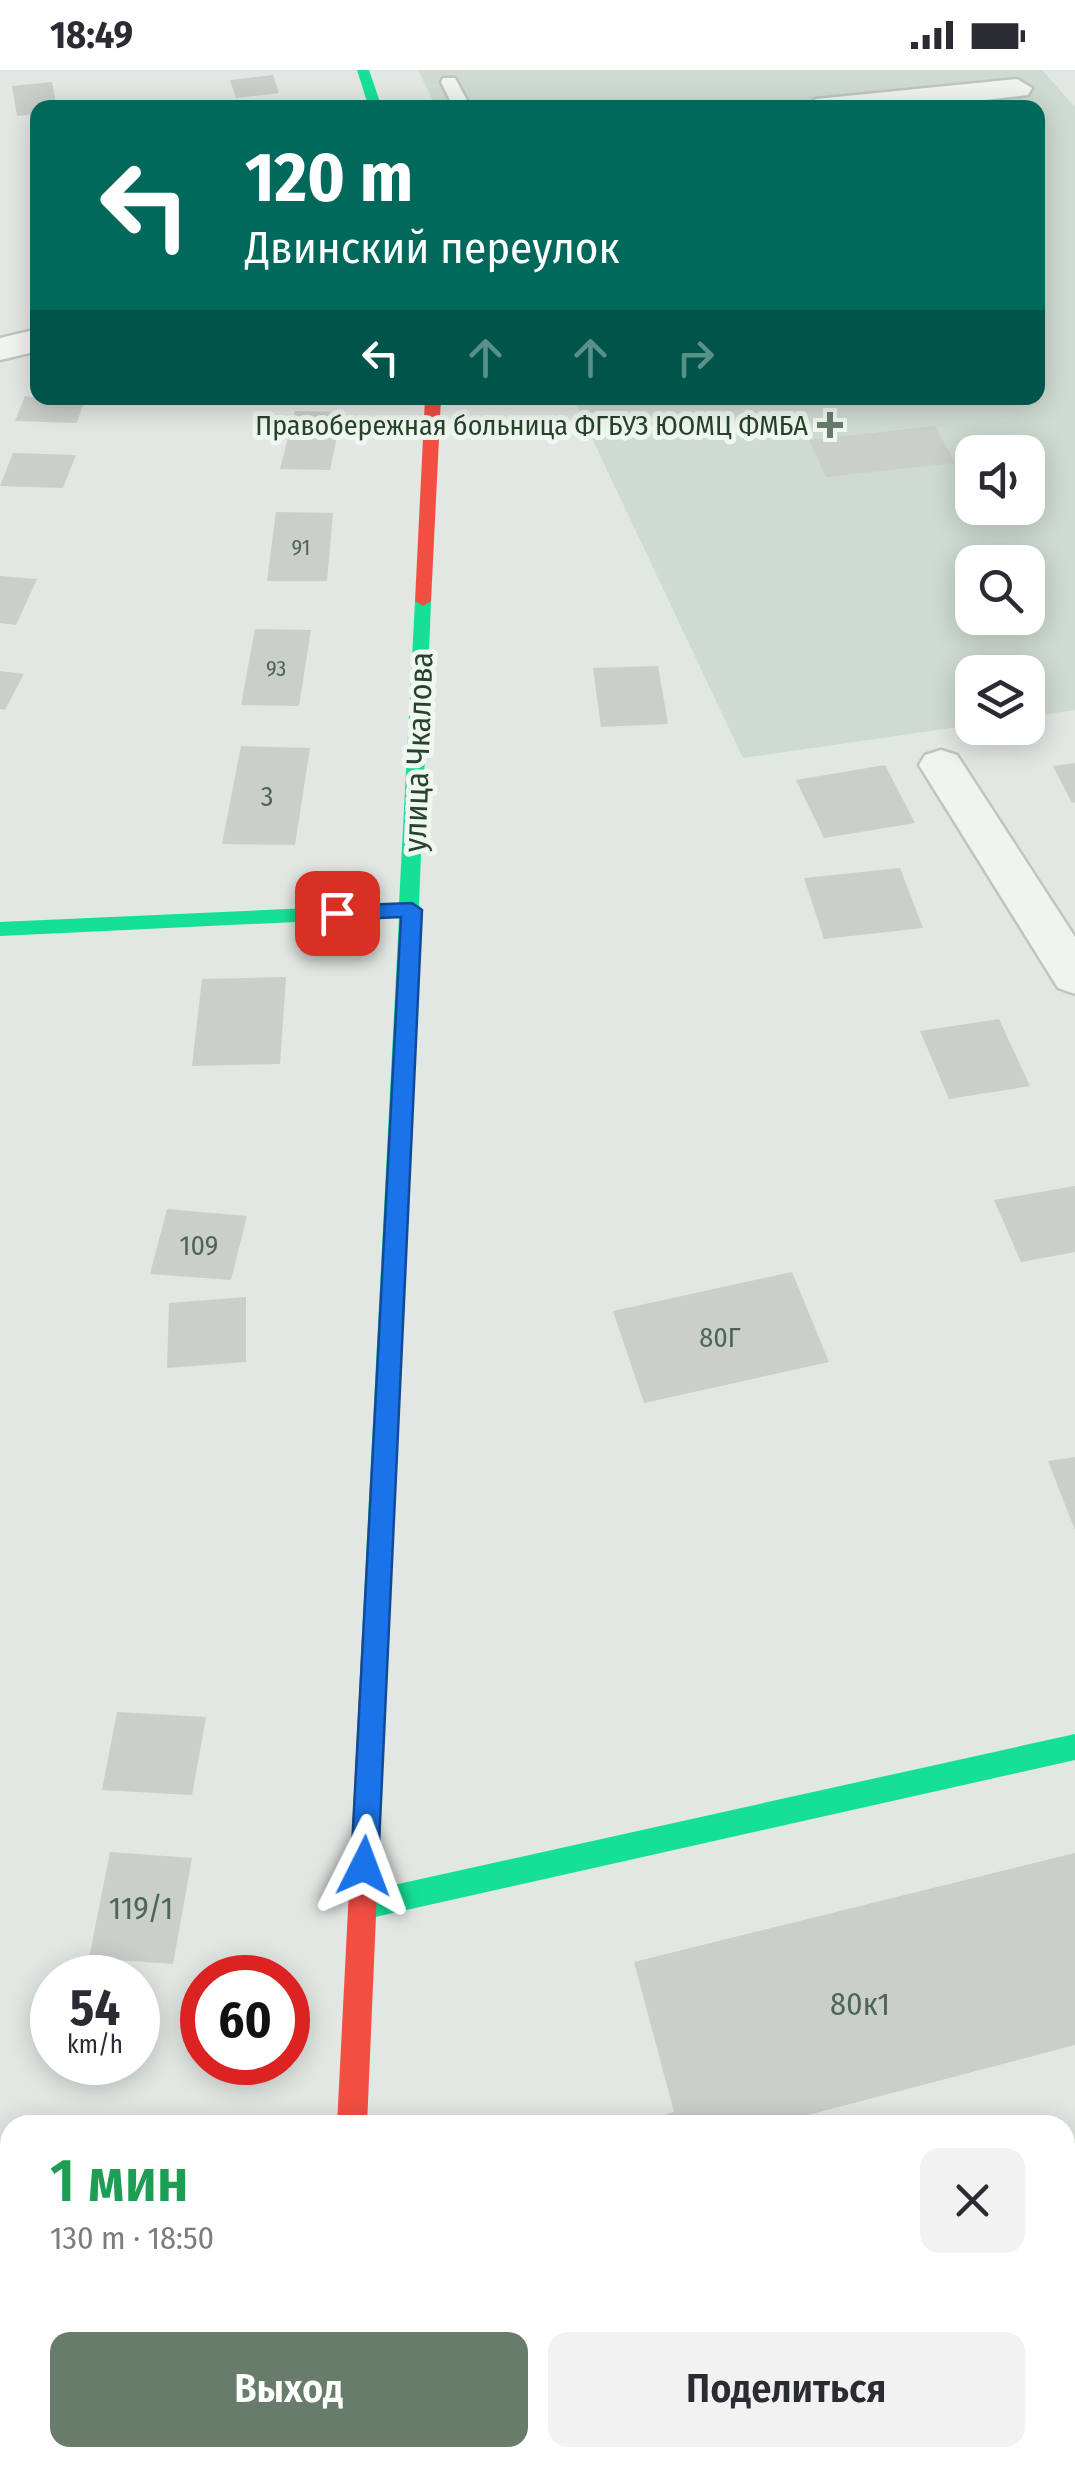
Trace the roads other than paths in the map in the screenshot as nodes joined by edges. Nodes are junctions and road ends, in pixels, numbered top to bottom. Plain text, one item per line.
1 (363, 70) edge
2 (450, 82) dead end
3 (1017, 88) dead end
4 (373, 100) edge
5 (459, 100) edge
6 (896, 100) edge
7 (30, 342) edge
8 (0, 348) edge
9 (433, 405) edge
10 (941, 765) dead end
11 (412, 910) junction
12 (0, 930) edge
13 (1075, 976) edge
14 (1075, 1748) edge
15 (362, 1906) junction
16 (352, 2115) edge

1 - 4 main road
2 - 5 lane
3 - 6 street
7 - 8 street
9 - 11 main road, улица Чкалова
10 - 13 street
11 - 12 main road
11 - 15 main road, улица Чкалова
14 - 15 main road
15 - 16 main road, улица Чкалова

